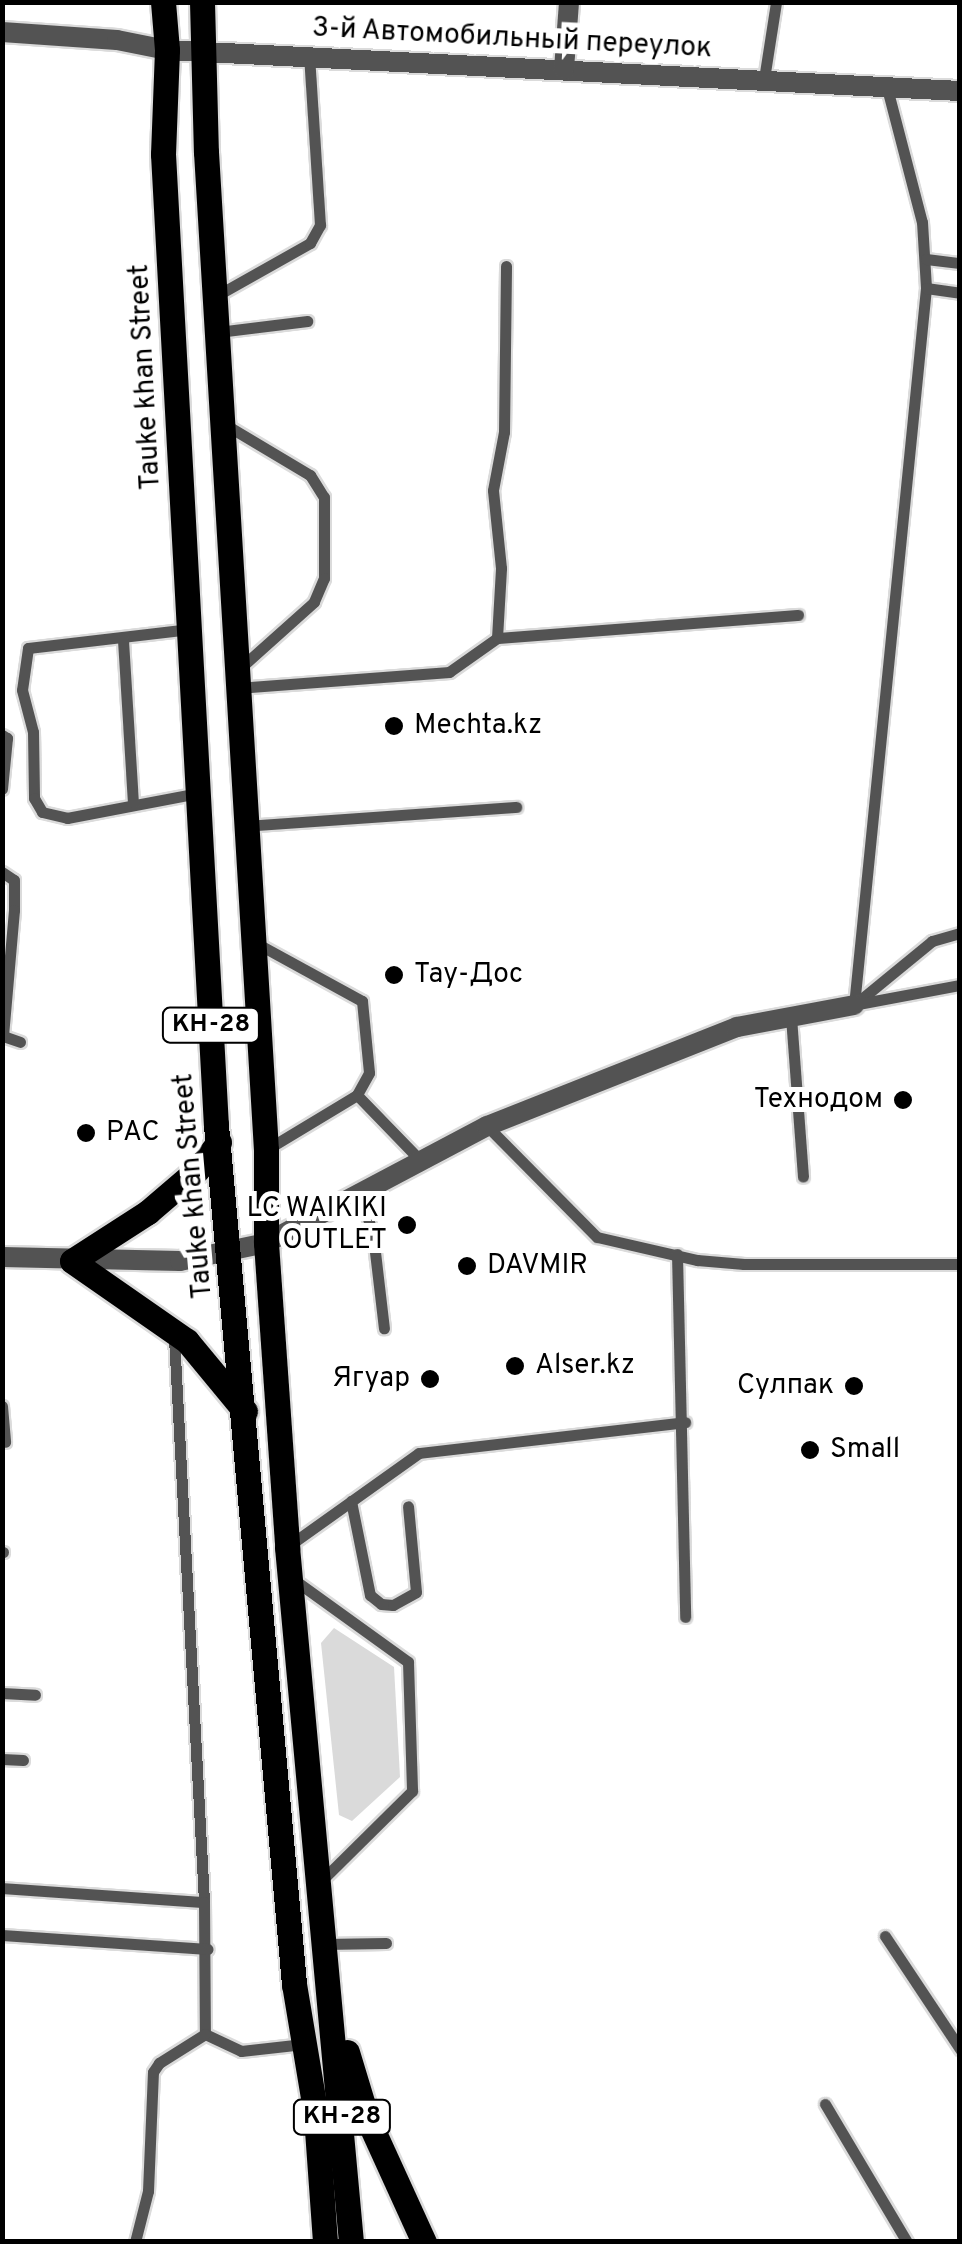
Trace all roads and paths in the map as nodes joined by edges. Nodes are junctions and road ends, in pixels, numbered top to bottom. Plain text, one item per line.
1 (163, 2) edge
2 (202, 2) edge
3 (569, 2) edge
4 (776, 2) edge
5 (2, 32) edge
6 (168, 50) junction
7 (206, 52) junction
8 (309, 56) junction
9 (564, 69) junction
10 (764, 80) junction
11 (887, 88) junction
12 (960, 91) edge
13 (926, 258) junction
14 (960, 263) edge
15 (506, 266) dead end
16 (926, 288) junction
17 (960, 293) edge
18 (216, 296) junction
19 (308, 320) dead end
20 (218, 332) junction
21 (224, 424) junction
22 (798, 615) dead end
23 (190, 629) junction
24 (498, 638) junction
25 (123, 640) junction
26 (237, 680) junction
27 (2, 736) edge
28 (2, 789) edge
29 (199, 793) junction
30 (133, 802) junction
31 (516, 807) dead end
32 (244, 826) junction
33 (2, 872) edge
34 (8, 910) edge
35 (960, 933) edge
36 (250, 940) junction
37 (960, 985) edge
38 (854, 1004) junction
39 (791, 1016) junction
40 (20, 1042) dead end
41 (357, 1095) junction
42 (487, 1126) junction
43 (219, 1142) junction
44 (266, 1150) junction
45 (420, 1160) junction
46 (803, 1178) dead end
47 (360, 1192) junction
48 (266, 1243) junction
49 (229, 1254) junction
50 (678, 1254) junction
51 (2, 1257) edge
52 (72, 1261) junction
53 (960, 1264) edge
54 (384, 1328) dead end
55 (174, 1331) junction
56 (2, 1406) edge
57 (246, 1410) junction
58 (684, 1422) junction
59 (5, 1442) edge
60 (351, 1502) junction
61 (408, 1506) dead end
62 (287, 1546) junction
63 (290, 1576) junction
64 (685, 1617) dead end
65 (2, 1693) edge
66 (35, 1695) dead end
67 (2, 1758) edge
68 (22, 1760) dead end
69 (317, 1884) junction
70 (2, 1888) edge
71 (204, 1902) junction
72 (2, 1935) edge
73 (885, 1936) dead end
74 (386, 1943) dead end
75 (324, 1944) junction
76 (208, 1949) junction
77 (329, 1992) junction
78 (205, 2034) junction
79 (304, 2044) junction
80 (960, 2049) edge
81 (825, 2104) dead end
82 (135, 2242) edge
83 (324, 2242) edge
84 (351, 2242) edge
85 (424, 2242) edge
86 (908, 2242) edge

1 - 6 main road, Tauke khan Street / КН-28
2 - 7 main road, КН-28
3 - 9 street
4 - 10 lane
5 - 6 street, 3-й Автомобильный переулок
6 - 7 street, 3-й Автомобильный переулок
6 - 23 main road, Tauke khan Street / КН-28
7 - 8 street, 3-й Автомобильный переулок
7 - 18 main road, КН-28
8 - 9 street, 3-й Автомобильный переулок
8 - 18 lane
9 - 10 street, 3-й Автомобильный переулок
10 - 11 street, 3-й Автомобильный переулок
11 - 12 street, 3-й Автомобильный переулок
11 - 13 lane
13 - 14 lane
13 - 16 lane
15 - 24 lane
16 - 17 lane
16 - 38 lane
18 - 20 main road, КН-28
19 - 20 lane
20 - 21 main road, КН-28
21 - 26 main road, КН-28
21 - 26 lane
22 - 24 lane
23 - 25 lane
23 - 29 main road, Tauke khan Street / КН-28
24 - 26 lane
25 - 30 lane
25 - 30 lane
26 - 32 main road, КН-28
27 - 28 lane
29 - 30 lane
29 - 43 main road, Tauke khan Street / КН-28
31 - 32 lane
32 - 36 main road, КН-28
33 - 34 lane
34 - 40 lane
35 - 38 lane
36 - 41 lane
36 - 44 main road, КН-28
37 - 38 lane
38 - 39 street
39 - 42 street
39 - 46 lane
41 - 44 lane
41 - 45 lane
42 - 45 street
42 - 50 lane
43 - 49 main road, Tauke khan Street / КН-28
43 - 52 main road
44 - 48 main road, КН-28
45 - 47 street
47 - 48 street
47 - 54 lane
48 - 49 street
48 - 62 main road, КН-28
49 - 52 street
49 - 57 main road, Tauke khan Street / КН-28
50 - 53 lane
50 - 58 lane
51 - 52 street
52 - 55 main road
55 - 57 main road
55 - 71 lane
56 - 59 lane
57 - 79 main road, Tauke khan Street / КН-28
58 - 60 lane
58 - 64 lane
60 - 61 lane
60 - 62 lane
62 - 63 main road, КН-28
63 - 69 main road, КН-28
63 - 69 lane
65 - 66 lane
67 - 68 lane
69 - 75 main road, КН-28
70 - 71 lane
71 - 76 lane
72 - 76 lane
73 - 80 lane
74 - 75 lane
75 - 77 main road, КН-28
76 - 78 lane
77 - 84 main road, КН-28
77 - 85 main road
78 - 79 lane
78 - 82 lane
79 - 83 main road, Tauke khan Street / КН-28
81 - 86 lane

